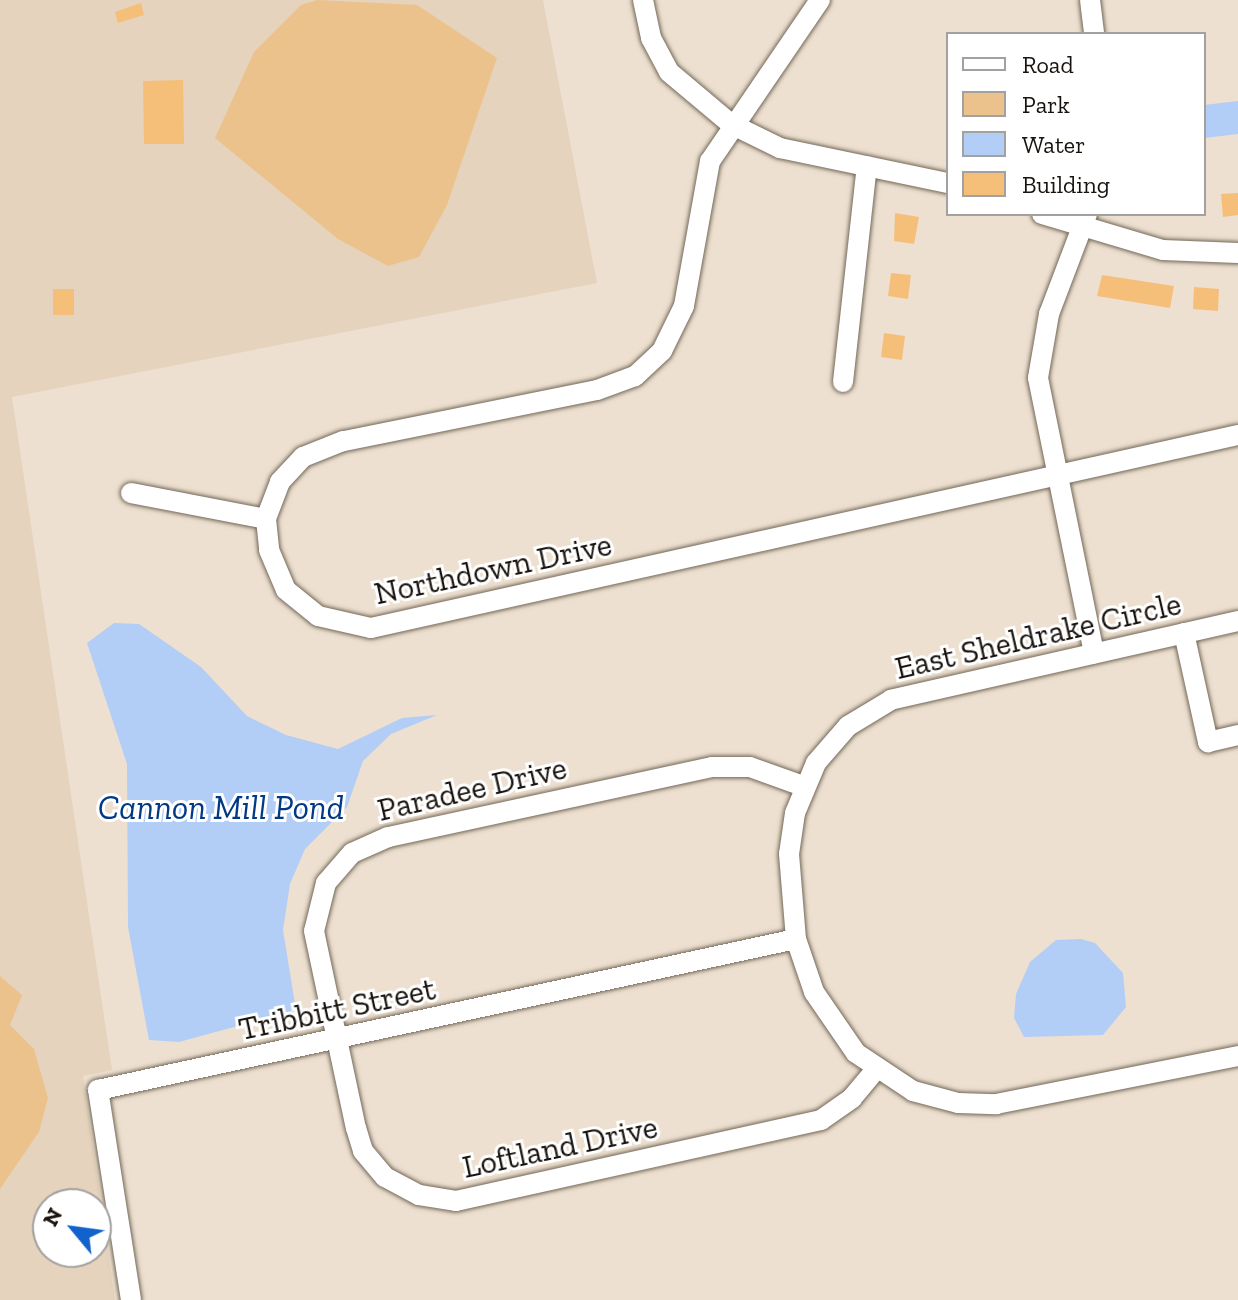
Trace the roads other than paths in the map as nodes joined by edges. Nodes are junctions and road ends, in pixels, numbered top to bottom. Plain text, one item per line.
1 (643, 0) edge
2 (820, 0) edge
3 (1090, 0) edge
4 (1094, 32) edge
5 (731, 124) junction
6 (867, 166) junction
7 (946, 183) edge
8 (1054, 216) edge
9 (1084, 221) edge
10 (1238, 253) edge
11 (843, 382) dead end
12 (1238, 435) edge
13 (1056, 474) junction
14 (131, 493) dead end
15 (266, 519) junction
16 (1238, 621) edge
17 (1184, 633) junction
18 (1094, 653) junction
19 (1238, 735) edge
20 (803, 786) junction
21 (796, 939) junction
22 (338, 1040) junction
23 (1238, 1056) edge
24 (876, 1069) junction
25 (131, 1300) edge

1 - 5 street
2 - 5 street, Northdown Drive
3 - 4 street
5 - 6 street
5 - 15 street, Northdown Drive
6 - 7 street
6 - 11 street
8 - 9 street
9 - 10 street
9 - 13 street
12 - 13 street, Northdown Drive
13 - 15 street, Northdown Drive
13 - 18 street
14 - 15 street
16 - 17 street, East Sheldrake Circle
17 - 18 street, East Sheldrake Circle
17 - 19 street
18 - 20 street, East Sheldrake Circle
20 - 21 street, East Sheldrake Circle
20 - 22 street, Paradee Drive
21 - 22 street, Tribbitt Street
21 - 24 street, East Sheldrake Circle
22 - 24 street, Loftland Drive
22 - 25 street, Tribbitt Street
23 - 24 street, East Sheldrake Circle

